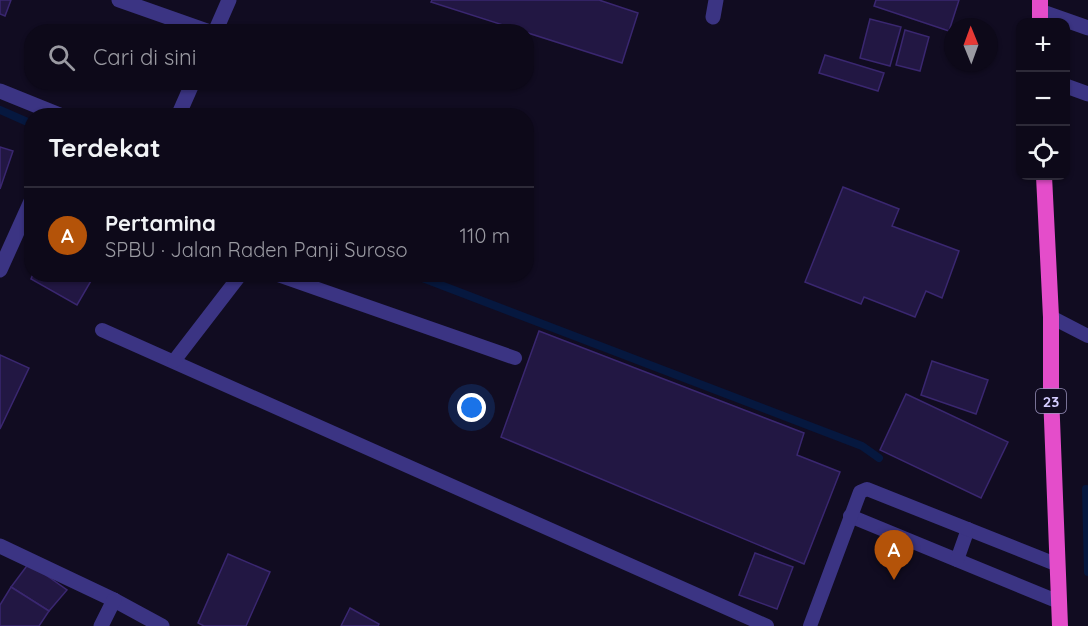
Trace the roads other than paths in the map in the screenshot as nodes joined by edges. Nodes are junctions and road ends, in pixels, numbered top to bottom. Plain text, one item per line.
1 (119, 0) edge
2 (229, 0) edge
3 (716, 0) edge
4 (1040, 11) edge
5 (713, 17) dead end
6 (187, 24) edge
7 (218, 24) edge
8 (1088, 28) edge
9 (1070, 88) edge
10 (189, 90) edge
11 (0, 91) edge
12 (1088, 94) edge
13 (42, 108) edge
14 (182, 108) edge
15 (1044, 180) edge
16 (24, 217) edge
17 (0, 270) edge
18 (235, 282) edge
19 (298, 282) edge
20 (1051, 317) junction
21 (102, 330) dead end
22 (1088, 336) edge
23 (515, 358) dead end
24 (174, 362) junction
25 (850, 516) junction
26 (968, 530) junction
27 (0, 546) edge
28 (957, 560) junction
29 (1058, 565) junction
30 (114, 600) junction
31 (1059, 602) junction
32 (101, 626) edge
33 (162, 626) edge
34 (767, 626) edge
35 (810, 626) edge
36 (1060, 626) edge

1 - 6 street
2 - 7 street
3 - 5 street
4 - 8 street
9 - 12 street
10 - 14 street
11 - 13 street
15 - 20 highway, 23
16 - 17 street
18 - 24 lane
19 - 23 lane
20 - 22 lane
20 - 29 highway, 23
21 - 24 lane
24 - 34 lane
25 - 26 lane
25 - 28 lane
25 - 35 lane
26 - 28 lane
26 - 29 lane
27 - 30 street
28 - 31 lane
29 - 31 highway, 23
30 - 32 street
30 - 33 street
31 - 36 highway, 23

